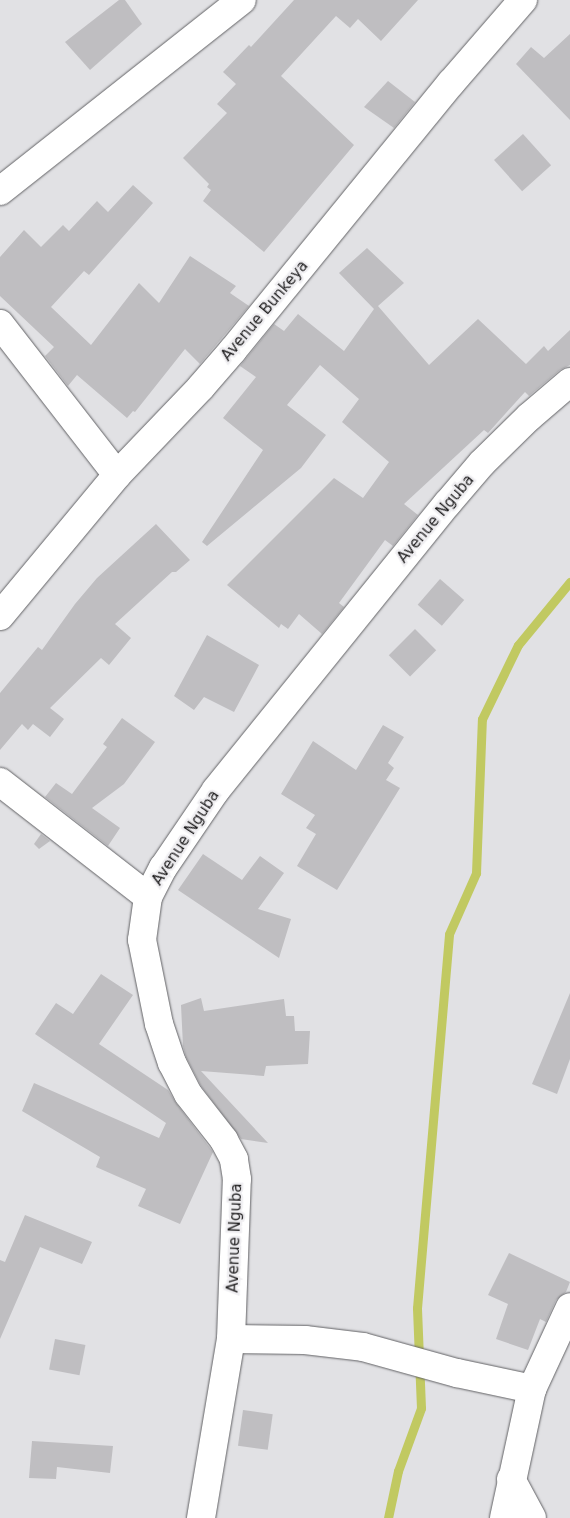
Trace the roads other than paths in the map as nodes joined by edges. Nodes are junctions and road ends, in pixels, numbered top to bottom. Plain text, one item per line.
1 (242, 0) edge
2 (523, 0) edge
3 (0, 191) edge
4 (0, 324) edge
5 (570, 382) edge
6 (117, 475) junction
7 (0, 616) edge
8 (0, 782) edge
9 (148, 898) junction
10 (570, 1307) edge
11 (231, 1339) junction
12 (532, 1389) junction
13 (511, 1479) junction
14 (201, 1518) edge
15 (504, 1518) edge
16 (532, 1518) edge

1 - 3 street
2 - 6 street, Avenue Bunkeya
4 - 6 street
5 - 9 street, Avenue Nguba
6 - 7 street, Avenue Bunkeya
8 - 9 street
9 - 11 street, Avenue Nguba
10 - 12 street
11 - 12 street
11 - 14 street, Avenue Nguba
12 - 13 street
13 - 15 street
13 - 16 street

